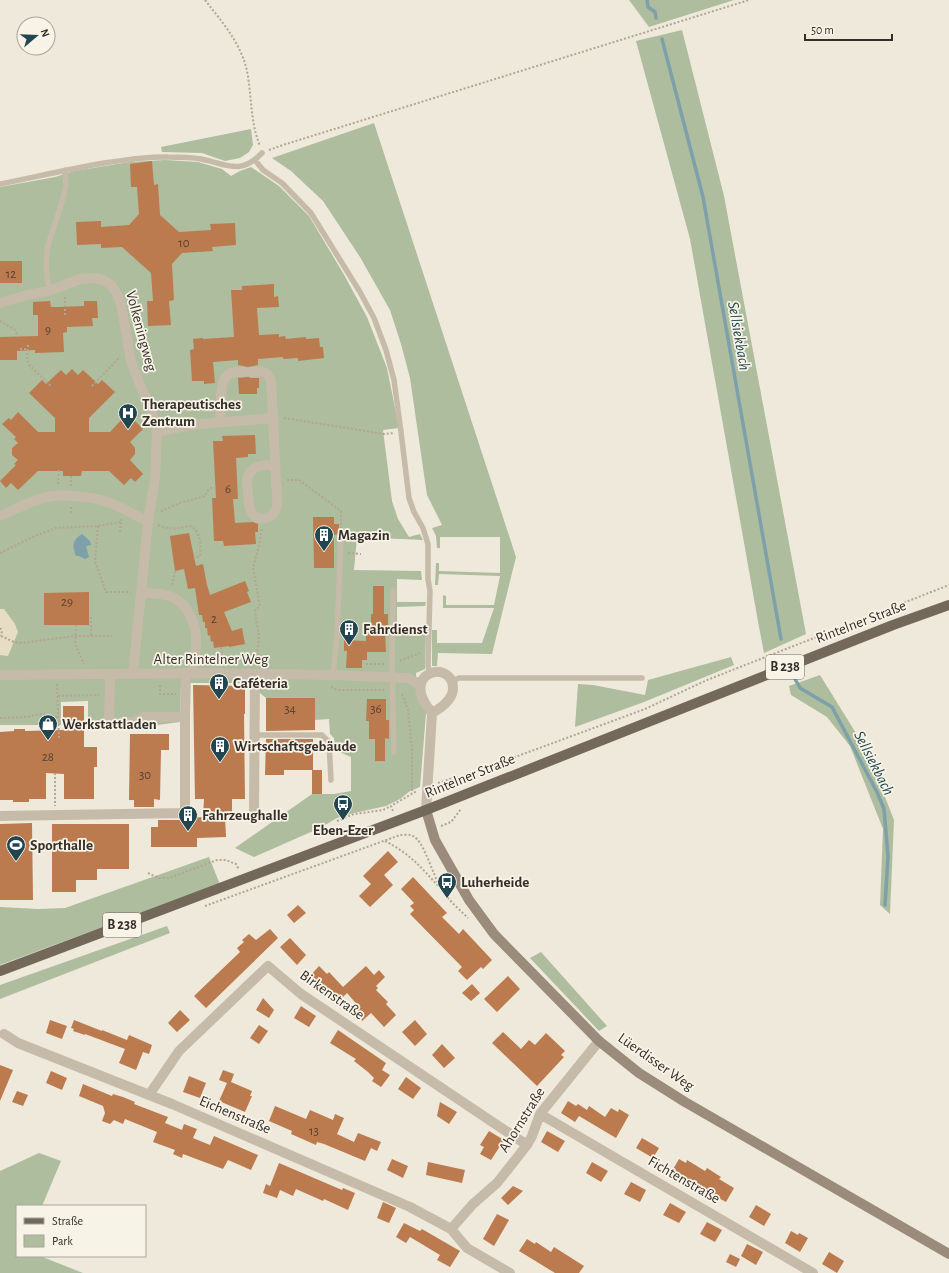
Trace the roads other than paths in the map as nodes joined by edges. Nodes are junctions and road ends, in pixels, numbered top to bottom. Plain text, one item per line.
1 (262, 153) road end
2 (255, 160) junction
3 (65, 170) junction
4 (0, 184) edge
5 (50, 291) junction
6 (0, 303) edge
7 (272, 418) junction
8 (220, 422) junction
9 (157, 432) junction
10 (275, 465) junction
11 (0, 516) edge
12 (148, 522) junction
13 (341, 538) road end
14 (393, 591) dead end
15 (141, 593) junction
16 (949, 605) edge
17 (189, 673) junction
18 (434, 673) junction
19 (110, 674) junction
20 (134, 674) junction
21 (255, 674) junction
22 (0, 675) edge
23 (334, 675) junction
24 (392, 677) junction
25 (642, 678) dead end
26 (452, 681) junction
27 (421, 685) junction
28 (432, 713) junction
29 (185, 717) junction
30 (254, 735) junction
31 (394, 752) dead end
32 (331, 780) dead end
33 (254, 808) dead end
34 (426, 810) junction
35 (0, 816) edge
36 (0, 970) edge
37 (4, 1034) dead end
38 (599, 1041) junction
39 (148, 1095) junction
40 (540, 1114) junction
41 (527, 1146) junction
42 (451, 1229) junction
43 (949, 1254) edge
44 (510, 1273) edge
45 (813, 1273) edge

1 - 2 lane
2 - 3 lane
2 - 18 lane
3 - 4 lane
3 - 5 lane
5 - 6 street, Volkeningweg
5 - 9 street, Volkeningweg
7 - 8 street
7 - 8 street
7 - 10 street
8 - 9 street
9 - 12 street, Volkeningweg
10 - 10 street
11 - 12 street
12 - 15 street, Volkeningweg
13 - 23 lane
14 - 24 lane
15 - 17 street
15 - 20 street, Volkeningweg
16 - 34 main road, Rintelner Straße / B 238
17 - 20 street, Alter Rintelner Weg
17 - 21 street, Alter Rintelner Weg
17 - 29 street
18 - 26 street
18 - 27 street
19 - 20 street, Alter Rintelner Weg
19 - 22 street, Alter Rintelner Weg
19 - 29 street
21 - 23 street, Alter Rintelner Weg
21 - 30 street
23 - 24 street, Alter Rintelner Weg
24 - 27 street, Alter Rintelner Weg
24 - 31 lane
25 - 26 lane
26 - 28 street
27 - 28 street
28 - 34 street
29 - 35 street
30 - 32 lane
30 - 33 street
34 - 36 main road, Rintelner Straße / B 238
34 - 38 main road, Lüerdisser Weg
37 - 39 street, Eichenstraße
38 - 40 street, Ahornstraße
38 - 43 main road, Lüerdisser Weg
39 - 41 street, Birkenstraße
39 - 42 street, Eichenstraße
40 - 41 street, Ahornstraße
40 - 45 street, Fichtenstraße
41 - 42 street, Ahornstraße
42 - 44 street

